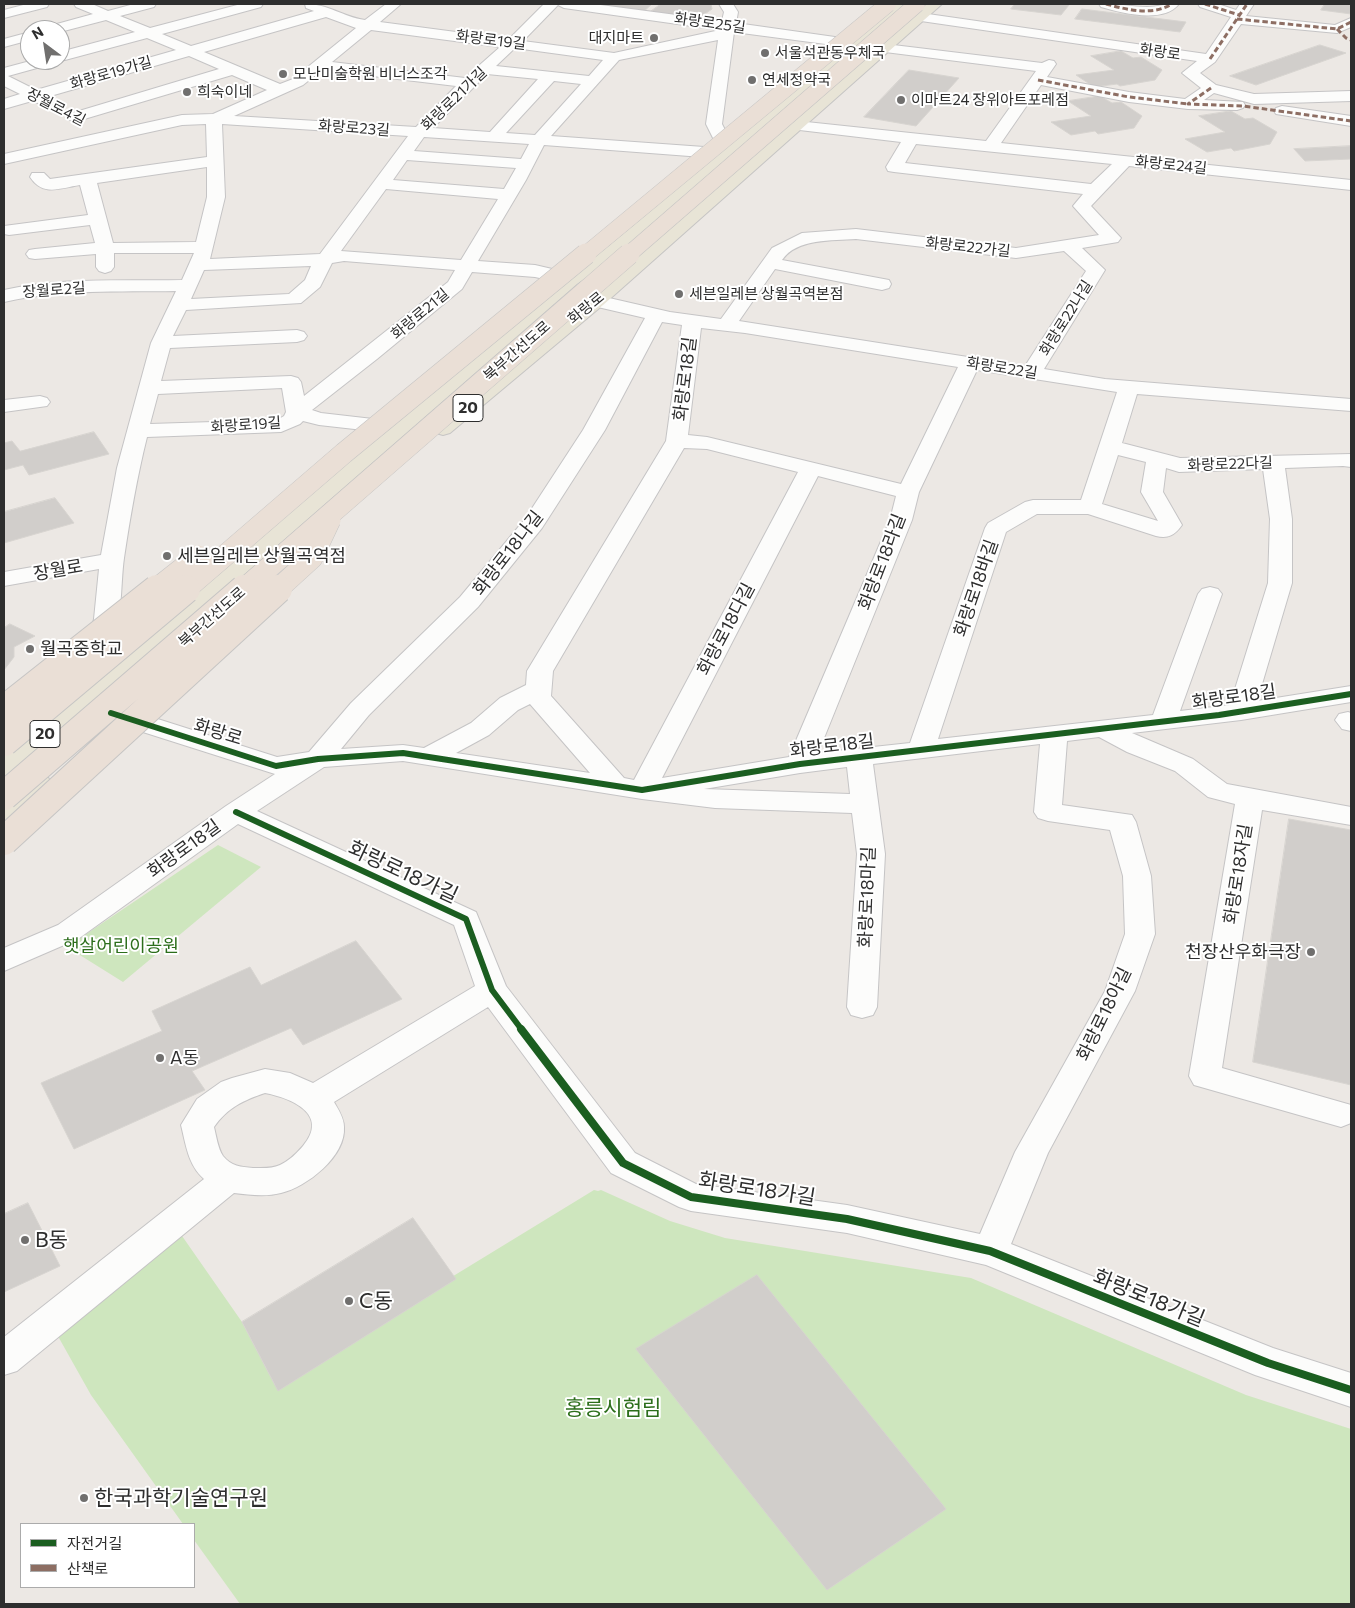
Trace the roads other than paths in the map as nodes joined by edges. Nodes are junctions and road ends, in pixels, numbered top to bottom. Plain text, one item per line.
1 (42, 4) edge
2 (81, 4) edge
3 (149, 4) edge
4 (256, 4) edge
5 (307, 4) edge
6 (394, 4) edge
7 (552, 4) edge
8 (564, 4) edge
9 (726, 4) edge
10 (888, 4) edge
11 (903, 4) edge
12 (1106, 4) edge
13 (1172, 4) edge
14 (1205, 4) edge
15 (924, 8) edge
16 (7, 10) edge
17 (328, 12) junction
18 (1241, 13) edge
19 (107, 15) junction
20 (1351, 22) edge
21 (70, 25) edge
22 (368, 25) junction
23 (1338, 29) junction
24 (728, 31) junction
25 (149, 33) junction
26 (1067, 38) junction
27 (20, 39) edge
28 (1351, 40) edge
29 (4, 43) edge
30 (513, 43) junction
31 (856, 44) junction
32 (885, 48) junction
33 (190, 51) junction
34 (70, 54) edge
35 (614, 57) junction
36 (1210, 59) junction
37 (320, 65) junction
38 (20, 68) edge
39 (484, 68) junction
40 (233, 70) junction
41 (4, 73) edge
42 (1042, 74) junction
43 (550, 76) junction
44 (4, 80) edge
45 (593, 81) junction
46 (468, 84) junction
47 (1211, 88) junction
48 (280, 90) junction
49 (33, 95) junction
50 (1351, 96) edge
51 (4, 104) edge
52 (1188, 104) junction
53 (75, 117) junction
54 (214, 119) junction
55 (1351, 121) edge
56 (797, 126) junction
57 (420, 132) junction
58 (108, 136) junction
59 (494, 137) junction
60 (912, 137) junction
61 (539, 140) junction
62 (991, 145) junction
63 (729, 154) junction
64 (403, 155) junction
65 (4, 159) edge
66 (1126, 160) junction
67 (216, 162) junction
68 (526, 164) junction
69 (38, 177) dead end
70 (87, 178) junction
71 (382, 184) junction
72 (1351, 185) edge
73 (1095, 190) junction
74 (509, 195) junction
75 (97, 219) junction
76 (9, 230) dead end
77 (1068, 244) junction
78 (105, 248) junction
79 (611, 253) junction
80 (35, 254) dead end
81 (201, 256) junction
82 (327, 259) junction
83 (770, 263) junction
84 (466, 264) junction
85 (635, 265) junction
86 (571, 278) junction
87 (882, 284) dead end
88 (188, 285) junction
89 (105, 287) junction
90 (4, 296) edge
91 (596, 301) junction
92 (179, 305) junction
93 (656, 315) junction
94 (692, 322) junction
95 (726, 326) junction
96 (297, 336) dead end
97 (161, 343) junction
98 (970, 363) junction
99 (1031, 373) junction
100 (1126, 386) junction
101 (149, 388) junction
102 (40, 402) dead end
103 (1351, 405) edge
104 (4, 406) edge
105 (296, 412) junction
106 (399, 428) junction
107 (138, 431) junction
108 (677, 441) junction
109 (1110, 446) junction
110 (344, 453) junction
111 (1157, 459) junction
112 (1351, 461) edge
113 (1273, 463) junction
114 (811, 468) junction
115 (908, 492) junction
116 (1090, 507) junction
117 (334, 511) junction
118 (112, 560) junction
119 (4, 579) edge
120 (1210, 594) dead end
121 (539, 689) junction
122 (86, 700) junction
123 (4, 710) edge
124 (111, 712) junction
125 (1242, 712) junction
126 (1350, 712) edge
127 (1163, 722) junction
128 (1104, 729) junction
129 (1054, 734) junction
130 (4, 742) edge
131 (921, 750) junction
132 (428, 757) junction
133 (859, 757) junction
134 (318, 759) junction
135 (800, 764) junction
136 (4, 769) edge
137 (614, 786) junction
138 (642, 790) junction
139 (4, 796) edge
140 (1250, 799) junction
141 (865, 804) junction
142 (236, 812) junction
143 (4, 814) edge
144 (1351, 816) edge
145 (4, 841) edge
146 (4, 960) edge
147 (492, 990) junction
148 (862, 1007) dead end
149 (314, 1098) junction
150 (1341, 1114) dead end
151 (228, 1179) junction
152 (990, 1251) junction
153 (4, 1359) edge
154 (1351, 1390) edge

1 - 16 street
2 - 19 street, 화랑로19가길
3 - 19 street
4 - 25 street, 화랑로19가길
5 - 17 street, 화랑로19길
6 - 22 street
7 - 30 street, 화랑로21가길
8 - 24 street, 화랑로25길
9 - 24 street
10 - 110 highway, 북부간선도로, bridge
11 - 31 main road, 화랑로 / 20
12 - 13 street
14 - 18 street
15 - 26 street, 화랑로
15 - 32 main road, 화랑로 / 20
15 - 117 highway, 북부간선도로, bridge
17 - 22 street, 화랑로19길
17 - 33 street, 화랑로19가길
18 - 23 street
18 - 36 street
19 - 21 street
19 - 25 street, 화랑로19가길
20 - 23 street
22 - 30 street, 화랑로19길
22 - 37 street
23 - 28 street
24 - 31 street, 화랑로25길
24 - 35 street
24 - 63 street
25 - 33 street, 화랑로19가길
25 - 34 street, 화랑로19가길
26 - 36 street, 화랑로
26 - 42 street
27 - 29 street
30 - 35 street, 화랑로19길
30 - 39 street, 화랑로21가길
31 - 63 main road, 화랑로 / 20
32 - 42 street
32 - 56 main road, 화랑로 / 20
33 - 40 street, 화랑로19가길
33 - 49 street, 화랑로19가길
35 - 45 street, 화랑로21길
36 - 47 street, 화랑로
37 - 46 street
37 - 48 street
38 - 41 street, 화랑로19가길
39 - 43 street
39 - 46 street, 화랑로21가길
40 - 48 street, 화랑로19가길
40 - 53 street, 화랑로19가길
42 - 52 street
42 - 62 street
43 - 45 street
43 - 59 street
44 - 49 street, 장월로4길
45 - 61 street, 화랑로21길
46 - 57 street, 화랑로21가길
47 - 50 street, 화랑로
47 - 52 street
48 - 54 street
49 - 51 street, 화랑로19가길
49 - 53 street, 장월로4길
52 - 55 street
53 - 58 street, 장월로4길
54 - 57 street, 화랑로23길
54 - 58 street, 장월로4길
54 - 67 street
56 - 60 street, 화랑로24길
56 - 85 main road, 화랑로 / 20
57 - 59 street, 화랑로23길
57 - 64 street, 화랑로21가길
58 - 65 street, 장월로4길
59 - 61 street, 화랑로23길
60 - 62 street, 화랑로24길
60 - 73 street
61 - 63 street, 화랑로23길
61 - 68 street, 화랑로21길
62 - 66 street, 화랑로24길
63 - 79 main road, 화랑로 / 20
64 - 68 street, 화랑로21가길
64 - 71 street, 화랑로21가길
66 - 72 street, 화랑로24길
66 - 73 street, 화랑로22가길
67 - 70 street
67 - 81 street
68 - 74 street, 화랑로21길
69 - 70 street
70 - 75 street, 장월로2길
71 - 74 street
71 - 82 street, 화랑로21가길
73 - 77 street, 화랑로22가길
74 - 84 street, 화랑로21길
75 - 76 street
75 - 78 street, 장월로2길
77 - 83 street, 화랑로22가길
77 - 99 street, 화랑로22나길
78 - 80 street
78 - 81 street
78 - 89 street, 장월로2길
79 - 85 main road
79 - 86 main road, 화랑로 / 20
81 - 82 street
81 - 88 street
82 - 84 street, 화랑로
82 - 92 street, 화랑로21가길
83 - 87 street
83 - 95 street, 화랑로22가길
84 - 86 street, 화랑로
84 - 105 street, 화랑로21길
85 - 91 main road, 화랑로 / 20
86 - 106 main road, 화랑로 / 20
88 - 89 street, 장월로2길
88 - 92 street
89 - 90 street, 장월로2길
91 - 93 street, 화랑로22길
91 - 124 main road, 화랑로 / 20
92 - 97 street
93 - 94 street, 화랑로22길
93 - 134 street, 화랑로18나길
94 - 95 street, 화랑로22길
94 - 108 street, 화랑로18길
95 - 98 street, 화랑로22길
96 - 97 street
97 - 101 street
98 - 99 street, 화랑로22길
98 - 115 street, 화랑로18라길
99 - 100 street, 화랑로22길
100 - 103 street, 화랑로22길
100 - 109 street
101 - 105 street, 화랑로19길
101 - 107 street
102 - 104 street
105 - 106 street
105 - 107 street, 화랑로19길
106 - 122 main road, 화랑로 / 20
107 - 118 street
108 - 114 street
108 - 121 street, 화랑로18길
109 - 111 street, 화랑로22다길
109 - 116 street
110 - 123 highway, bridge
110 - 130 highway, 북부간선도로, bridge
111 - 113 street, 화랑로22다길
111 - 116 street, 화랑로18바길
112 - 113 street, 화랑로22다길
113 - 125 street, 화랑로18길
114 - 115 street
114 - 138 street, 화랑로18다길
115 - 135 street, 화랑로18라길
116 - 131 street, 화랑로18바길
117 - 139 highway, 북부간선도로, bridge
117 - 145 highway, bridge
118 - 119 street, 장월로
118 - 122 street
120 - 127 street, 화랑로18길
121 - 132 street
121 - 137 street
122 - 136 main road, 화랑로 / 20
124 - 134 street, 화랑로
124 - 143 main road, 화랑로 / 20
125 - 126 street, 화랑로18길
125 - 127 street, 화랑로18길
127 - 128 street, 화랑로18길
128 - 129 street, 화랑로18길
128 - 140 street, 화랑로18자길
129 - 131 street, 화랑로18길
129 - 152 street, 화랑로18아길
131 - 133 street, 화랑로18길
132 - 134 street, 화랑로18길
132 - 137 street, 화랑로18길
133 - 135 street, 화랑로18길
133 - 141 street, 화랑로18마길
134 - 142 street, 화랑로18길
135 - 138 street, 화랑로18길
137 - 138 street, 화랑로18길
138 - 141 street, 화랑로18길
140 - 144 street, 화랑로18자길
140 - 150 street, 화랑로18자길
141 - 148 street, 화랑로18마길
142 - 146 street, 화랑로18길
142 - 147 street, 화랑로18가길
147 - 149 street
147 - 152 street, 화랑로18가길
149 - 151 street
149 - 151 street
151 - 153 street
152 - 154 street, 화랑로18가길

